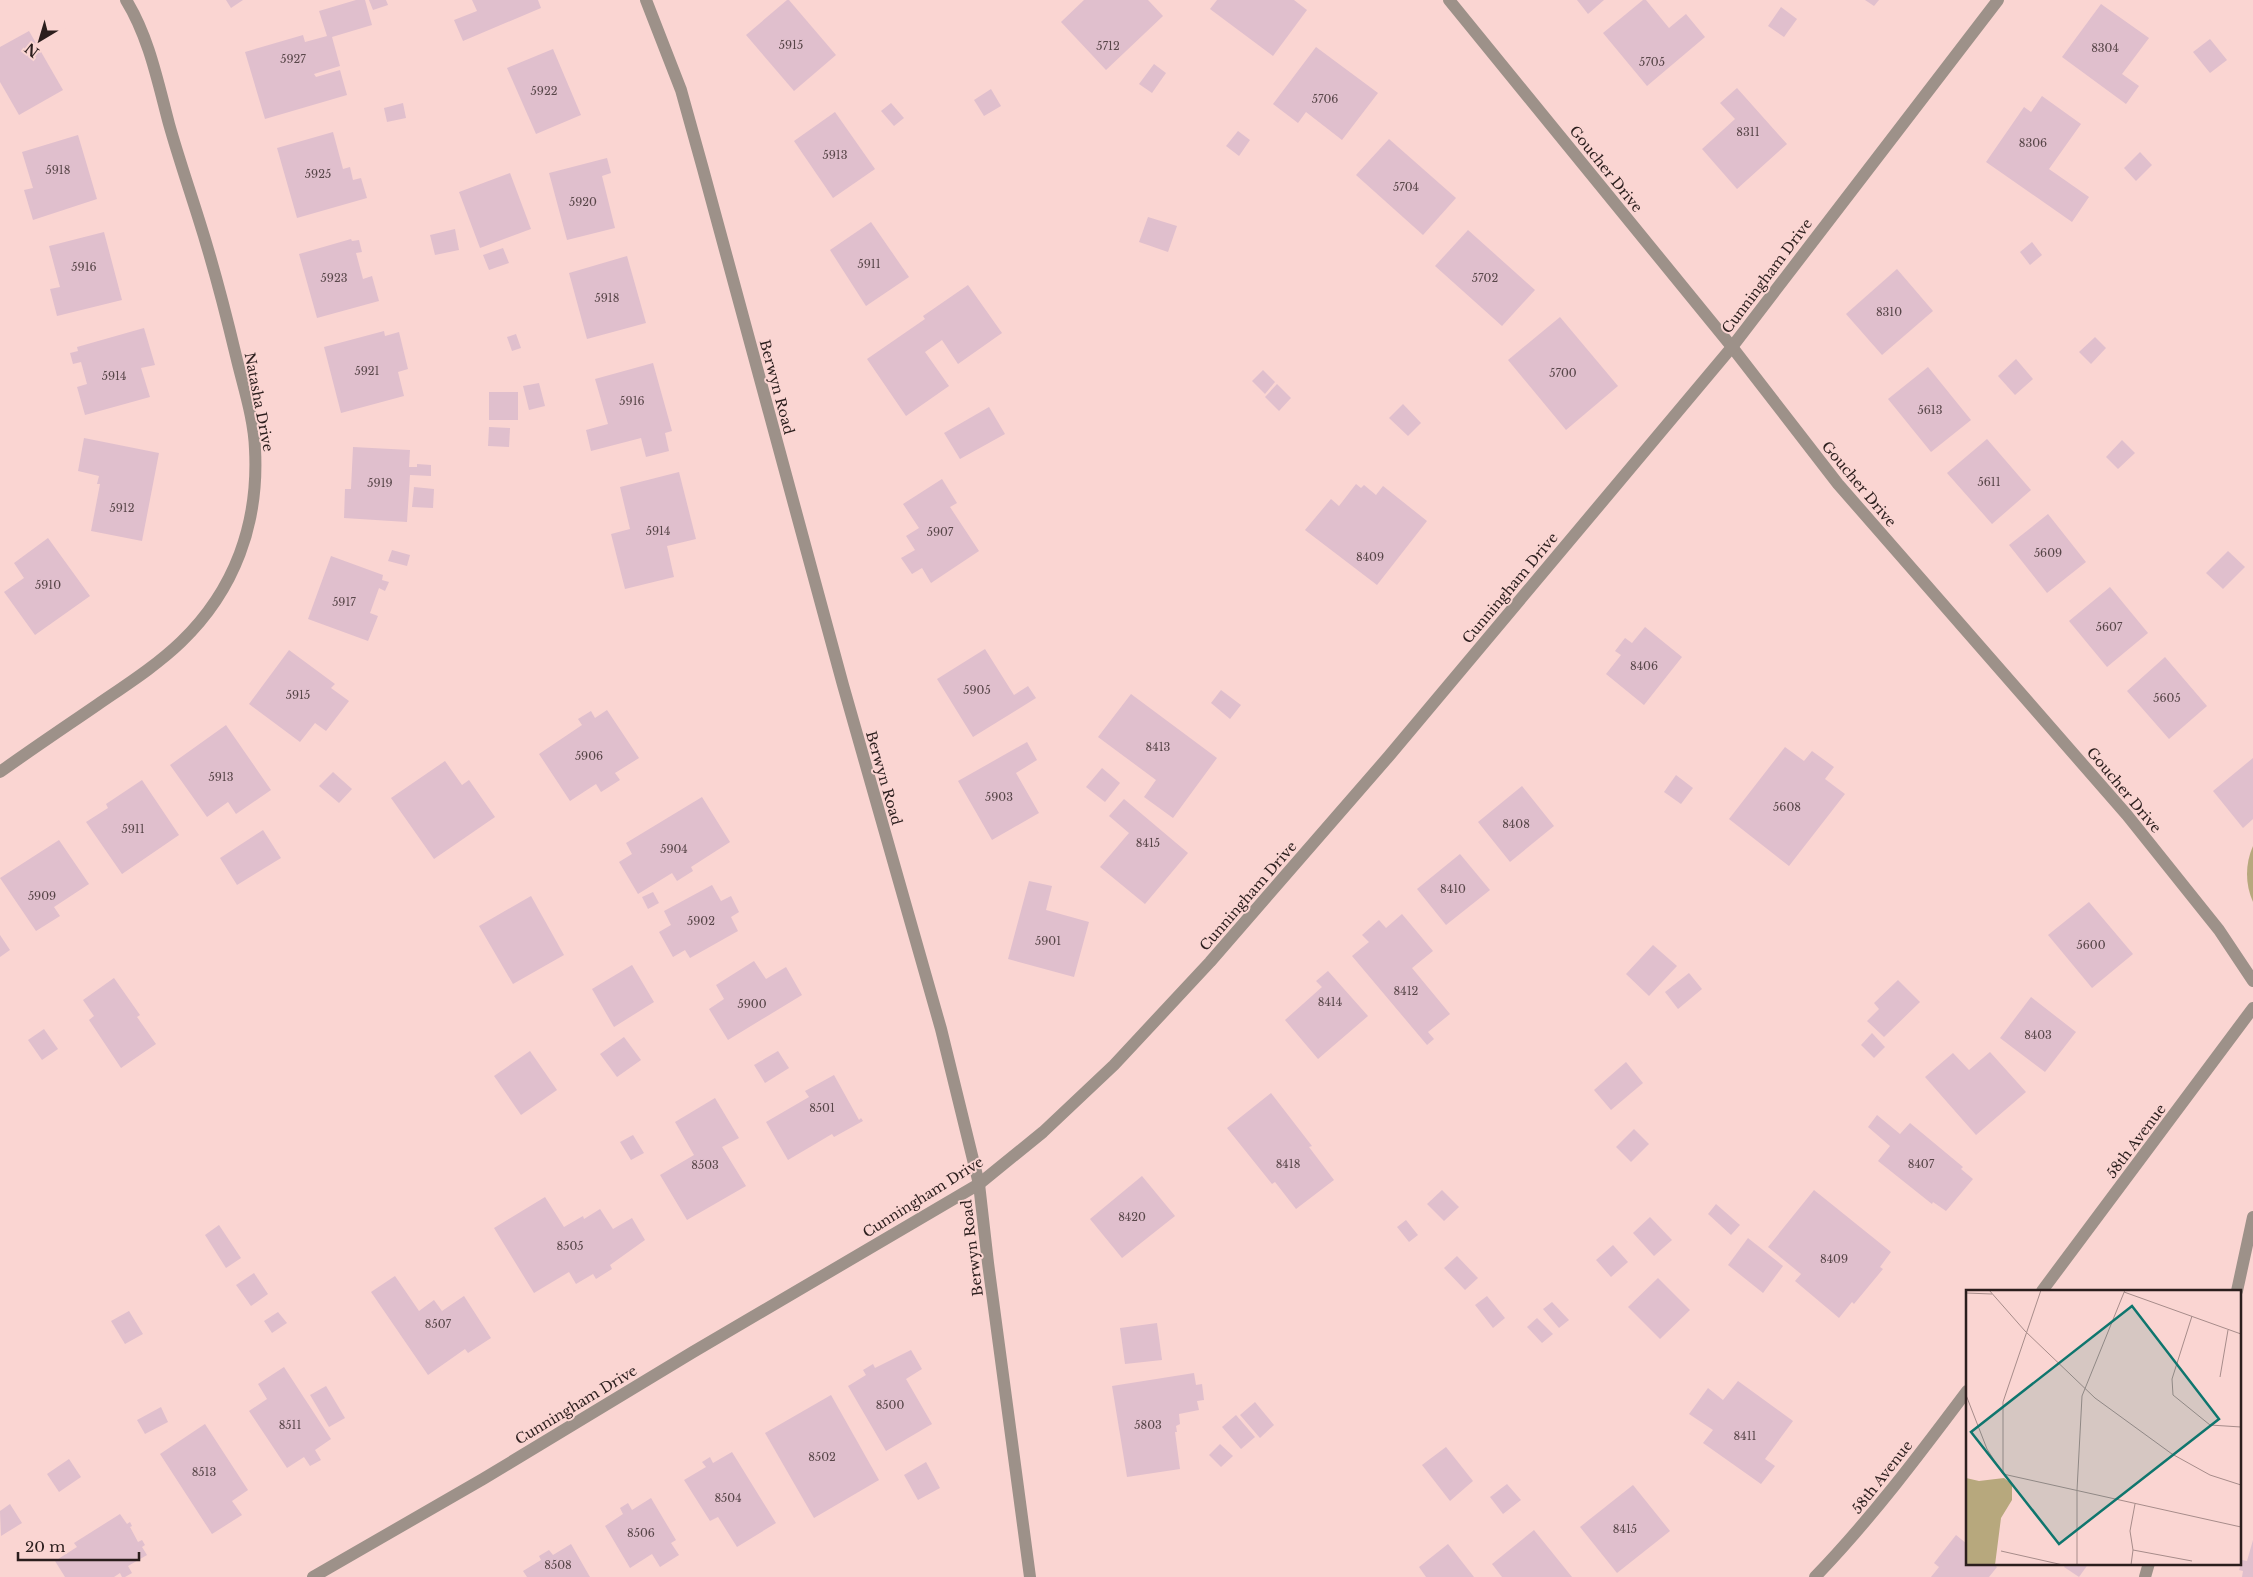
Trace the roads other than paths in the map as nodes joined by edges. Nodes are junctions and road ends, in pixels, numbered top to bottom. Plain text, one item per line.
1 (126, 0) edge
2 (646, 0) edge
3 (1449, 0) edge
4 (1998, 0) edge
5 (1732, 347) junction
6 (0, 772) edge
7 (2253, 981) edge
8 (2253, 1008) edge
9 (979, 1184) junction
10 (2253, 1218) edge
11 (2043, 1290) edge
12 (2237, 1290) edge
13 (1966, 1392) edge
14 (2149, 1564) edge
15 (313, 1577) edge
16 (1030, 1577) edge
17 (1815, 1577) edge
18 (2145, 1577) edge

1 - 6 street, Natasha Drive
2 - 9 street, Berwyn Road
3 - 5 street, Goucher Drive
4 - 5 street, Cunningham Drive
5 - 7 street, Goucher Drive
5 - 9 street, Cunningham Drive
8 - 11 street, 58th Avenue
9 - 15 street, Cunningham Drive
9 - 16 street, Berwyn Road
10 - 12 street
13 - 17 street, 58th Avenue
14 - 18 street

